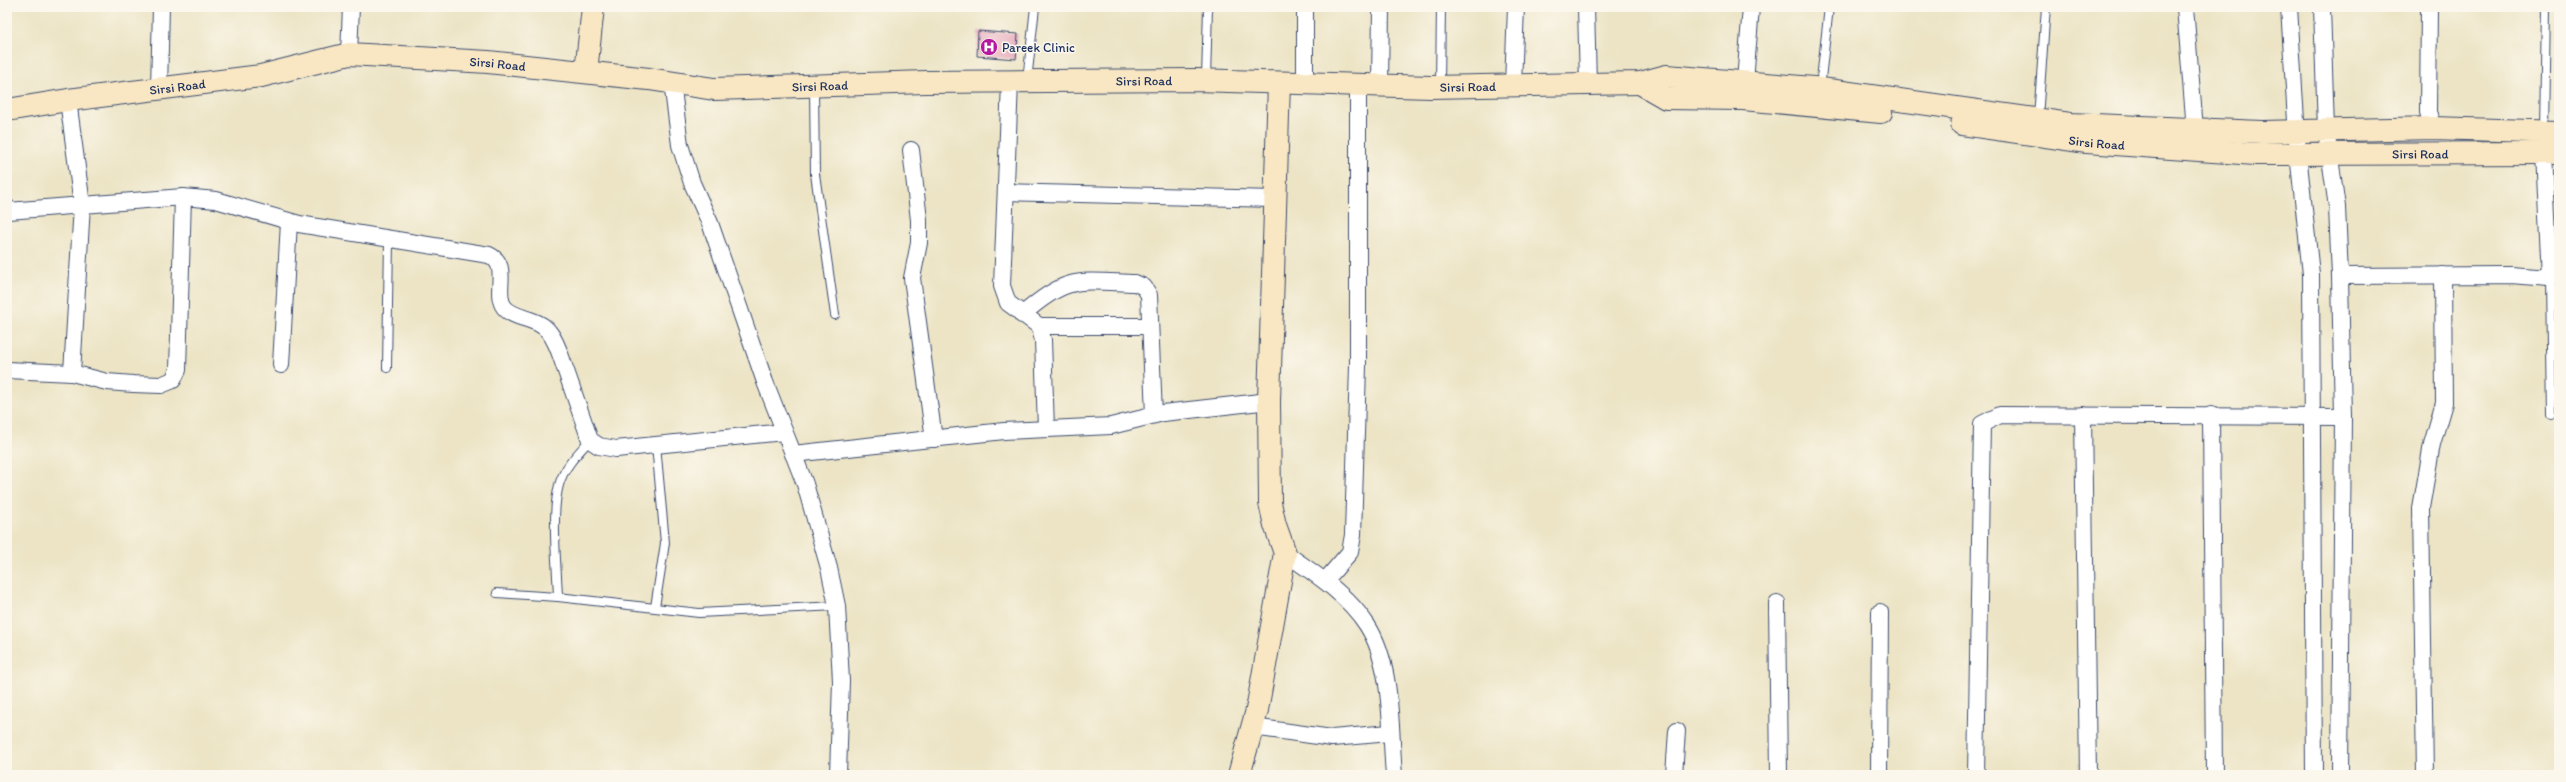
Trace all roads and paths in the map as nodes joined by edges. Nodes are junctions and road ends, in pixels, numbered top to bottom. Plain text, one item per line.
1 (161, 7) edge
2 (351, 7) edge
3 (593, 7) edge
4 (1035, 7) edge
5 (1208, 7) edge
6 (1305, 7) edge
7 (1381, 7) edge
8 (1441, 7) edge
9 (1516, 7) edge
10 (1586, 7) edge
11 (1751, 7) edge
12 (1829, 7) edge
13 (2046, 7) edge
14 (2185, 7) edge
15 (2289, 7) edge
16 (2322, 7) edge
17 (2429, 7) edge
18 (2546, 7) edge
19 (349, 54) junction
20 (586, 72) junction
21 (1206, 80) junction
22 (672, 82) junction
23 (1019, 82) junction
24 (1279, 83) junction
25 (1588, 83) junction
26 (1305, 84) junction
27 (1358, 85) junction
28 (1513, 85) junction
29 (814, 86) junction
30 (1380, 86) junction
31 (1440, 87) junction
32 (159, 89) junction
33 (1820, 89) junction
34 (1744, 91) junction
35 (68, 100) junction
36 (7, 110) edge
37 (2037, 120) junction
38 (2433, 128) junction
39 (2195, 130) junction
40 (2326, 130) junction
41 (2297, 131) junction
42 (2551, 143) edge
43 (911, 150) dead end
44 (2298, 154) junction
45 (2329, 154) junction
46 (1006, 192) junction
47 (184, 197) junction
48 (1274, 199) junction
49 (82, 205) junction
50 (7, 208) edge
51 (7, 211) edge
52 (289, 222) junction
53 (389, 240) junction
54 (2443, 275) junction
55 (2340, 276) junction
56 (2550, 278) junction
57 (835, 315) dead end
58 (1022, 315) junction
59 (1039, 326) junction
60 (1149, 326) junction
61 (281, 365) dead end
62 (387, 368) dead end
63 (7, 370) edge
64 (72, 373) junction
65 (1269, 401) junction
66 (1154, 415) junction
67 (2084, 415) junction
68 (2211, 415) junction
69 (2343, 417) junction
70 (2552, 417) dead end
71 (2313, 418) junction
72 (1046, 429) junction
73 (784, 432) junction
74 (934, 439) junction
75 (590, 440) junction
76 (656, 445) junction
77 (793, 454) junction
78 (1285, 553) junction
79 (1326, 581) junction
80 (497, 593) dead end
81 (558, 597) junction
82 (1777, 603) dead end
83 (837, 606) junction
84 (655, 607) junction
85 (1880, 612) dead end
86 (1253, 727) junction
87 (1677, 731) dead end
88 (1390, 733) junction
89 (838, 775) edge
90 (1240, 775) edge
91 (1394, 775) edge
92 (1674, 775) edge
93 (1779, 775) edge
94 (1879, 775) edge
95 (1976, 775) edge
96 (2088, 775) edge
97 (2214, 775) edge
98 (2314, 775) edge
99 (2340, 775) edge
100 (2425, 775) edge

1 - 32 street
2 - 19 street
3 - 20 main road
4 - 23 lane
5 - 21 lane
6 - 26 street
7 - 30 street
8 - 31 lane
9 - 28 street
10 - 25 street
11 - 34 street
12 - 33 lane
13 - 37 lane
14 - 39 street
15 - 41 street
16 - 40 street
17 - 38 street
18 - 42 lane
19 - 20 main road, Sirsi Road
19 - 32 main road, Sirsi Road
20 - 22 main road, Sirsi Road
21 - 23 main road, Sirsi Road
21 - 24 main road, Sirsi Road
22 - 29 main road, Sirsi Road
22 - 73 street
23 - 29 main road, Sirsi Road
23 - 46 street
24 - 26 main road, Sirsi Road
24 - 48 main road
25 - 28 main road, Sirsi Road
25 - 34 main road, Sirsi Road
26 - 27 main road, Sirsi Road
27 - 30 main road, Sirsi Road
27 - 79 street
28 - 31 main road, Sirsi Road
29 - 57 lane
30 - 31 main road, Sirsi Road
32 - 35 main road, Sirsi Road
33 - 34 main road, Sirsi Road
33 - 37 main road, Sirsi Road
34 - 44 main road, Sirsi Road
35 - 36 main road, Sirsi Road
35 - 49 street
37 - 39 main road, Sirsi Road
38 - 40 main road, Sirsi Road
38 - 42 main road, Sirsi Road
39 - 41 main road, Sirsi Road
40 - 41 main road, Sirsi Road
40 - 45 street
41 - 44 street
42 - 45 main road, Sirsi Road
42 - 56 street
43 - 74 street
44 - 45 main road, Sirsi Road
44 - 71 street
45 - 55 street
46 - 48 street
46 - 58 street
47 - 49 street
47 - 52 street
47 - 64 street
48 - 65 main road
49 - 51 street
49 - 64 street
50 - 51 street
52 - 53 street
52 - 61 street
53 - 62 lane
53 - 75 street
54 - 55 street
54 - 56 street
54 - 100 street
55 - 69 street
56 - 70 lane
58 - 59 street
58 - 60 street
59 - 60 street
59 - 72 street
60 - 66 street
63 - 64 street
65 - 66 street
65 - 78 main road
66 - 72 street
67 - 68 street
67 - 95 street
67 - 96 street
68 - 71 street
68 - 97 street
69 - 71 street
69 - 99 street
71 - 98 street
72 - 74 street
73 - 76 street
73 - 77 street
74 - 77 street
75 - 76 street
75 - 81 lane
76 - 84 lane
77 - 83 street
78 - 79 street
78 - 86 main road
79 - 88 street
80 - 81 lane
81 - 84 lane
82 - 93 street
83 - 84 lane
83 - 89 street
85 - 94 street
86 - 88 street
86 - 90 main road
87 - 92 street
88 - 91 street

